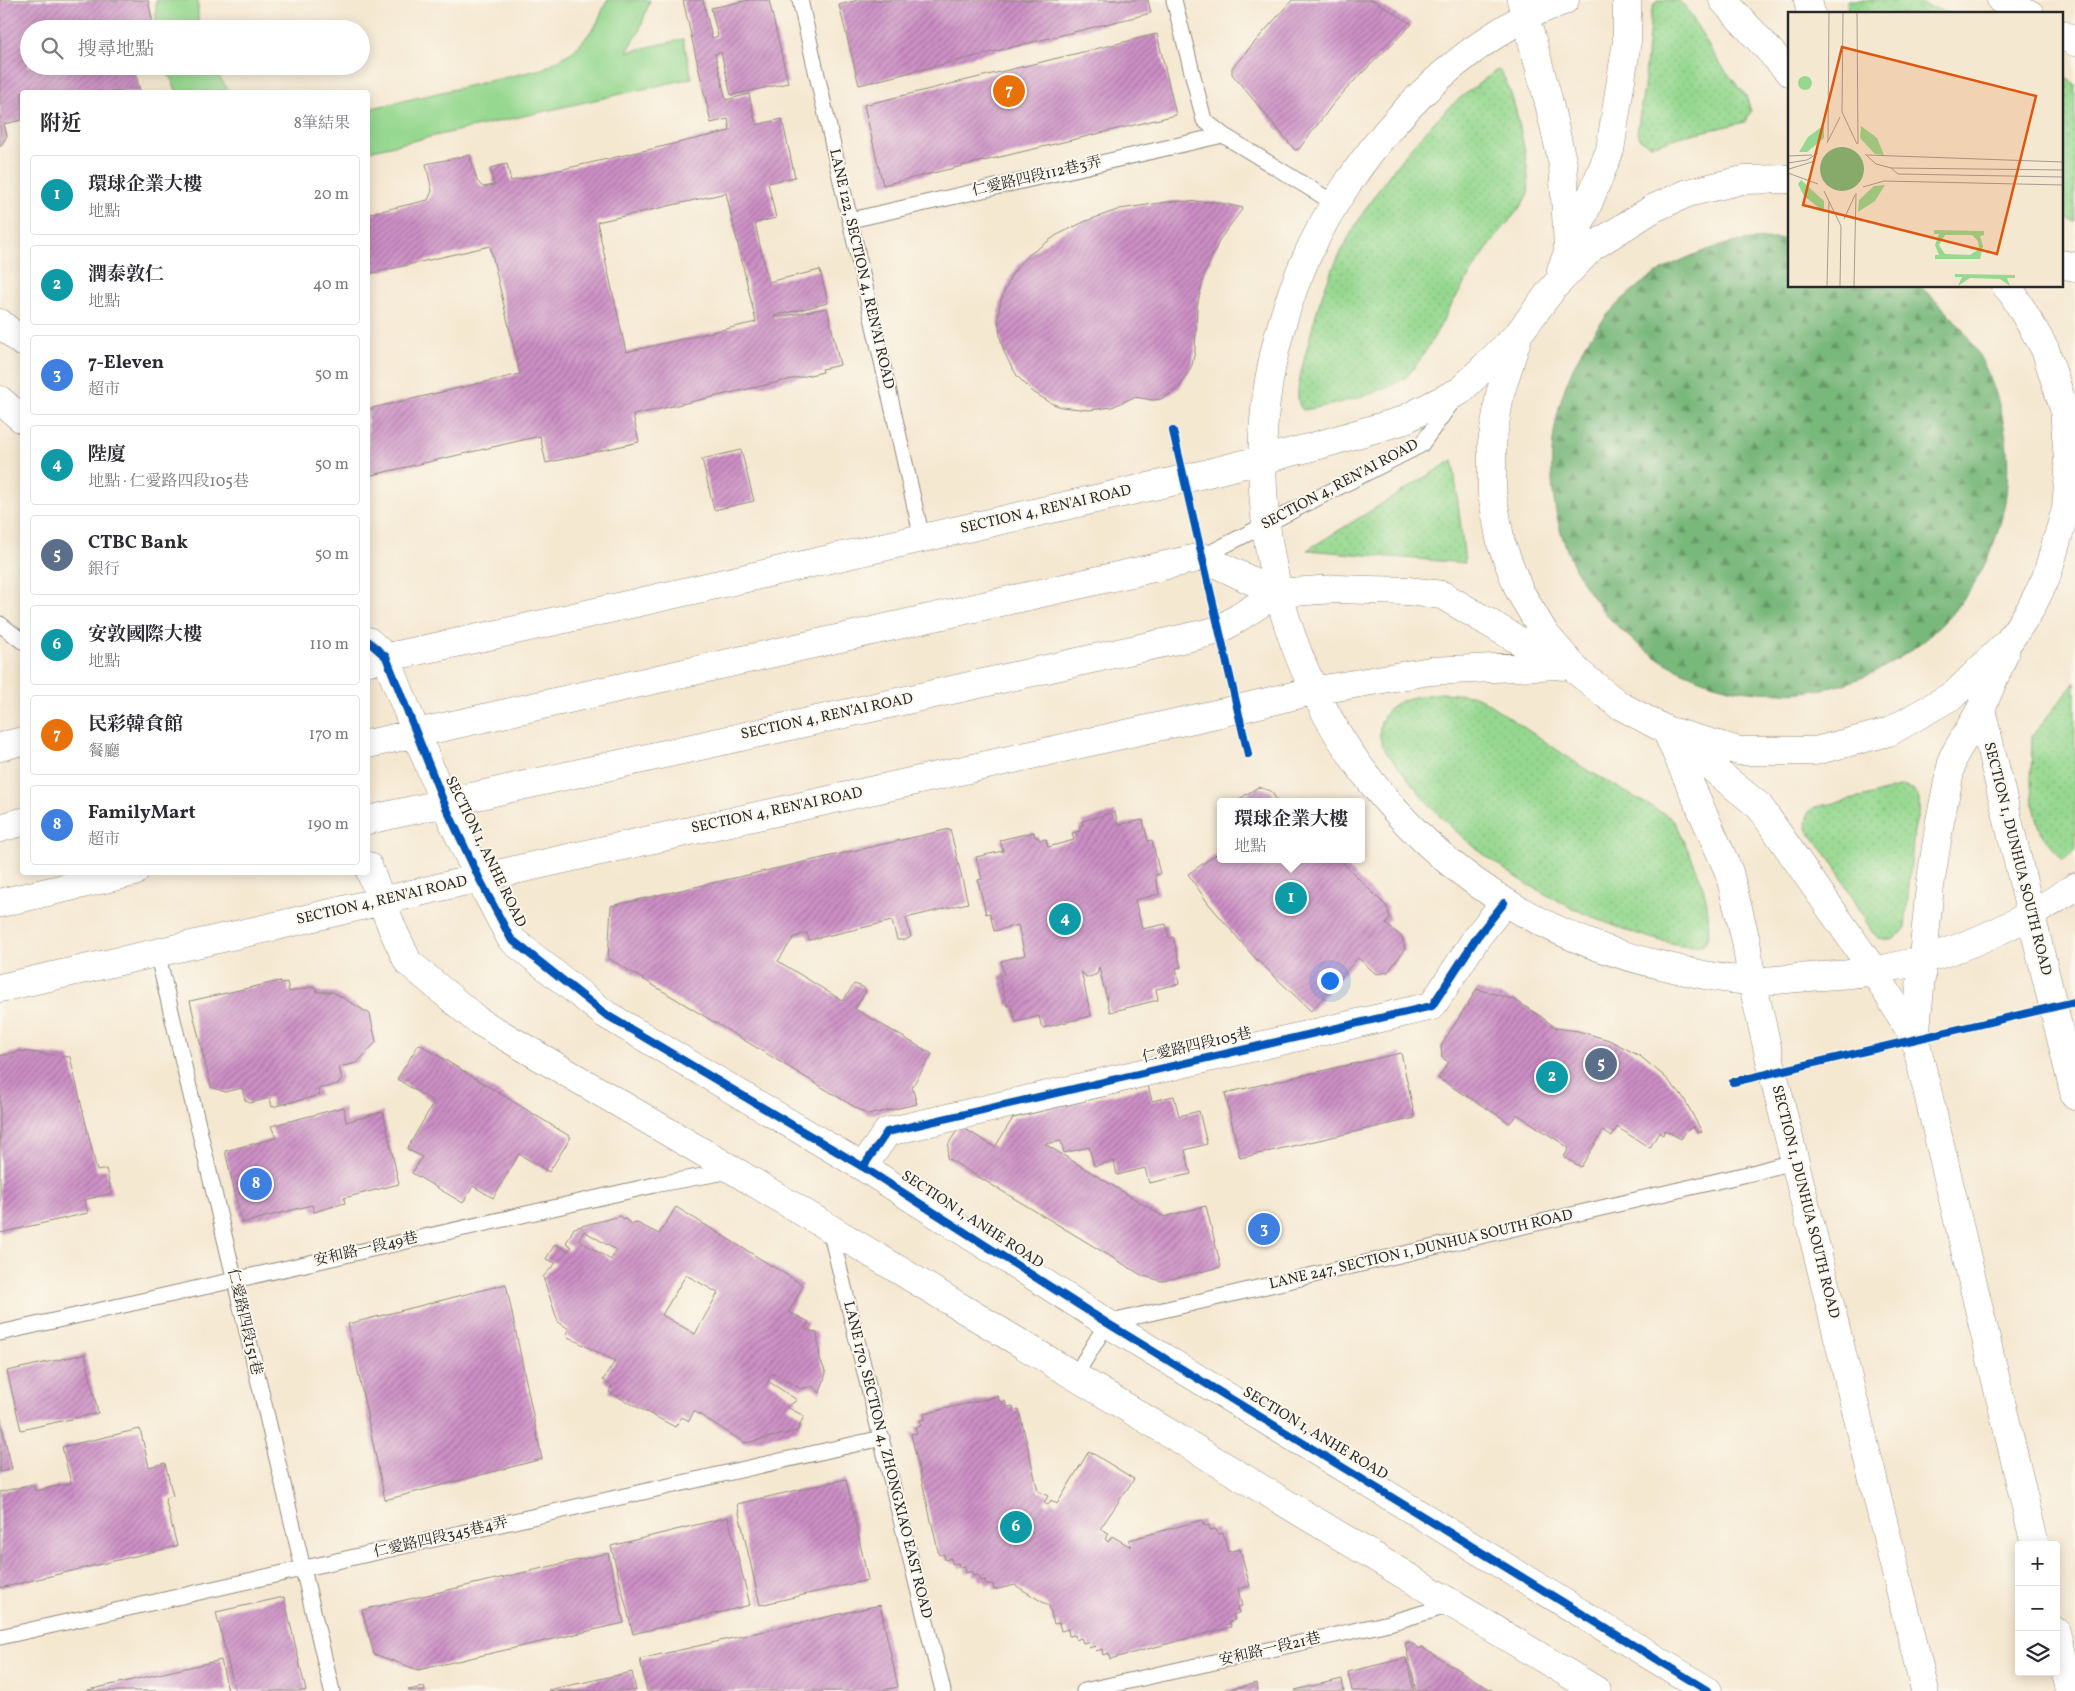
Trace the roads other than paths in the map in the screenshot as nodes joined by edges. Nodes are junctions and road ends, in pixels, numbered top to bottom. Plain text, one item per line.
1 (800, 0) edge
2 (1174, 0) edge
3 (1565, 0) edge
4 (1627, 0) edge
5 (1723, 0) edge
6 (2001, 0) edge
7 (1524, 8) edge
8 (2030, 8) edge
9 (2062, 35) edge
10 (2075, 42) edge
11 (1788, 71) edge
12 (1223, 135) junction
13 (1788, 179) edge
14 (1334, 204) junction
15 (851, 220) junction
16 (1569, 253) junction
17 (2062, 264) edge
18 (2075, 267) edge
19 (1553, 288) junction
20 (2008, 288) edge
21 (0, 323) edge
22 (1519, 333) junction
23 (20, 340) edge
24 (1460, 391) junction
25 (0, 400) edge
26 (20, 417) edge
27 (1261, 459) junction
28 (2072, 470) edge
29 (1265, 525) junction
30 (922, 538) junction
31 (2075, 545) edge
32 (1202, 557) junction
33 (2046, 578) junction
34 (1277, 593) junction
35 (0, 624) edge
36 (20, 639) edge
37 (2009, 641) junction
38 (374, 653) edge
39 (1569, 669) junction
40 (1313, 691) junction
41 (1981, 709) junction
42 (1666, 730) junction
43 (415, 734) junction
44 (20, 742) edge
45 (370, 744) edge
46 (0, 746) edge
47 (444, 803) junction
48 (370, 820) edge
49 (20, 823) edge
50 (0, 828) edge
51 (370, 872) edge
52 (121, 875) edge
53 (479, 878) junction
54 (2075, 886) edge
55 (380, 900) junction
56 (1504, 902) junction
57 (0, 903) edge
58 (2031, 914) junction
59 (157, 952) junction
60 (1922, 960) junction
61 (1874, 971) junction
62 (1752, 982) junction
63 (0, 988) edge
64 (1915, 1039) junction
65 (2075, 1096) edge
66 (1795, 1161) junction
67 (863, 1167) junction
68 (733, 1170) junction
69 (830, 1230) junction
70 (234, 1280) junction
71 (1107, 1323) junction
72 (0, 1332) edge
73 (1076, 1376) junction
74 (882, 1438) junction
75 (2034, 1541) edge
76 (303, 1569) junction
77 (1454, 1604) junction
78 (0, 1637) edge
79 (2060, 1649) edge
80 (332, 1691) edge
81 (943, 1691) edge
82 (1084, 1691) edge
83 (1597, 1691) edge
84 (1708, 1691) edge
85 (1925, 1691) edge
86 (2070, 1691) edge

1 - 15 lane, LANE 122, SECTION 4, REN'AI ROAD
2 - 12 lane
3 - 7 main road
4 - 16 main road
5 - 11 main road
6 - 8 main road
7 - 14 main road
7 - 16 main road
9 - 10 main road
12 - 14 lane
12 - 15 lane, 仁愛路四段112巷3弄
13 - 19 main road
14 - 27 main road
15 - 30 lane, LANE 122, SECTION 4, REN'AI ROAD
16 - 19 main road
17 - 18 main road
19 - 22 main road
20 - 28 main road
21 - 23 main road
22 - 24 main road, SECTION 4, REN'AI ROAD
22 - 39 main road
24 - 27 main road, SECTION 4, REN'AI ROAD
24 - 29 lane, SECTION 4, REN’AI ROAD
25 - 26 main road
27 - 29 main road
27 - 30 main road, SECTION 4, REN'AI ROAD
28 - 33 main road
29 - 32 lane, SECTION 4, REN’AI ROAD
29 - 34 main road
30 - 38 main road, SECTION 4, REN'AI ROAD
31 - 33 main road
32 - 34 main road, SECTION 4, REN’AI ROAD
32 - 43 main road, SECTION 4, REN’AI ROAD
33 - 37 main road
34 - 39 main road, SECTION 4, REN’AI ROAD
34 - 40 main road
34 - 47 main road, SECTION 4, REN’AI ROAD
35 - 36 lane
37 - 41 main road, SECTION 1, DUNHUA SOUTH ROAD
37 - 42 main road
38 - 43 main road, SECTION 1, ANHE ROAD
39 - 40 main road, SECTION 4, REN'AI ROAD
39 - 42 main road
40 - 53 main road, SECTION 4, REN'AI ROAD
40 - 56 main road
41 - 58 main road, SECTION 1, DUNHUA SOUTH ROAD
41 - 60 main road, SECTION 1, DUNHUA SOUTH ROAD
42 - 61 main road, SECTION 1, DUNHUA SOUTH ROAD
42 - 62 main road, SECTION 1, DUNHUA SOUTH ROAD
43 - 45 main road, SECTION 4, REN’AI ROAD
43 - 47 main road, SECTION 1, ANHE ROAD
44 - 46 main road
47 - 48 main road, SECTION 4, REN’AI ROAD
47 - 53 main road, SECTION 1, ANHE ROAD
49 - 50 main road
51 - 55 main road
52 - 57 main road
53 - 55 main road, SECTION 4, REN'AI ROAD
53 - 67 main road, SECTION 1, ANHE ROAD
54 - 58 main road
55 - 59 main road, SECTION 4, REN'AI ROAD
55 - 68 main road
56 - 62 main road
56 - 67 main road, 仁愛路四段105巷
58 - 60 main road
58 - 65 main road, SECTION 1, DUNHUA SOUTH ROAD
59 - 63 main road, SECTION 4, REN'AI ROAD
59 - 70 lane, 仁愛路四段151巷
60 - 61 main road
60 - 64 main road, SECTION 1, DUNHUA SOUTH ROAD
61 - 62 main road
61 - 64 main road, SECTION 1, DUNHUA SOUTH ROAD
62 - 66 main road, SECTION 1, DUNHUA SOUTH ROAD
64 - 75 main road, SECTION 1, DUNHUA SOUTH ROAD
66 - 71 lane, LANE 247, SECTION 1, DUNHUA SOUTH ROAD
66 - 85 main road, SECTION 1, DUNHUA SOUTH ROAD
67 - 71 main road, SECTION 1, ANHE ROAD
68 - 69 main road
68 - 70 lane, 安和路一段49巷
69 - 73 main road
69 - 74 lane, LANE 170, SECTION 4, ZHONGXIAO EAST ROAD
70 - 72 lane, 安和路一段49巷
70 - 76 lane, 仁愛路四段151巷
71 - 73 lane
71 - 84 main road, SECTION 1, ANHE ROAD
73 - 77 main road
74 - 76 lane, 仁愛路四段345巷4弄
74 - 81 lane, LANE 170, SECTION 4, ZHONGXIAO EAST ROAD
76 - 78 lane, 仁愛路四段345巷4弄
76 - 80 lane, 仁愛路四段151巷
77 - 82 lane, 安和路一段21巷
77 - 83 main road
79 - 86 main road

